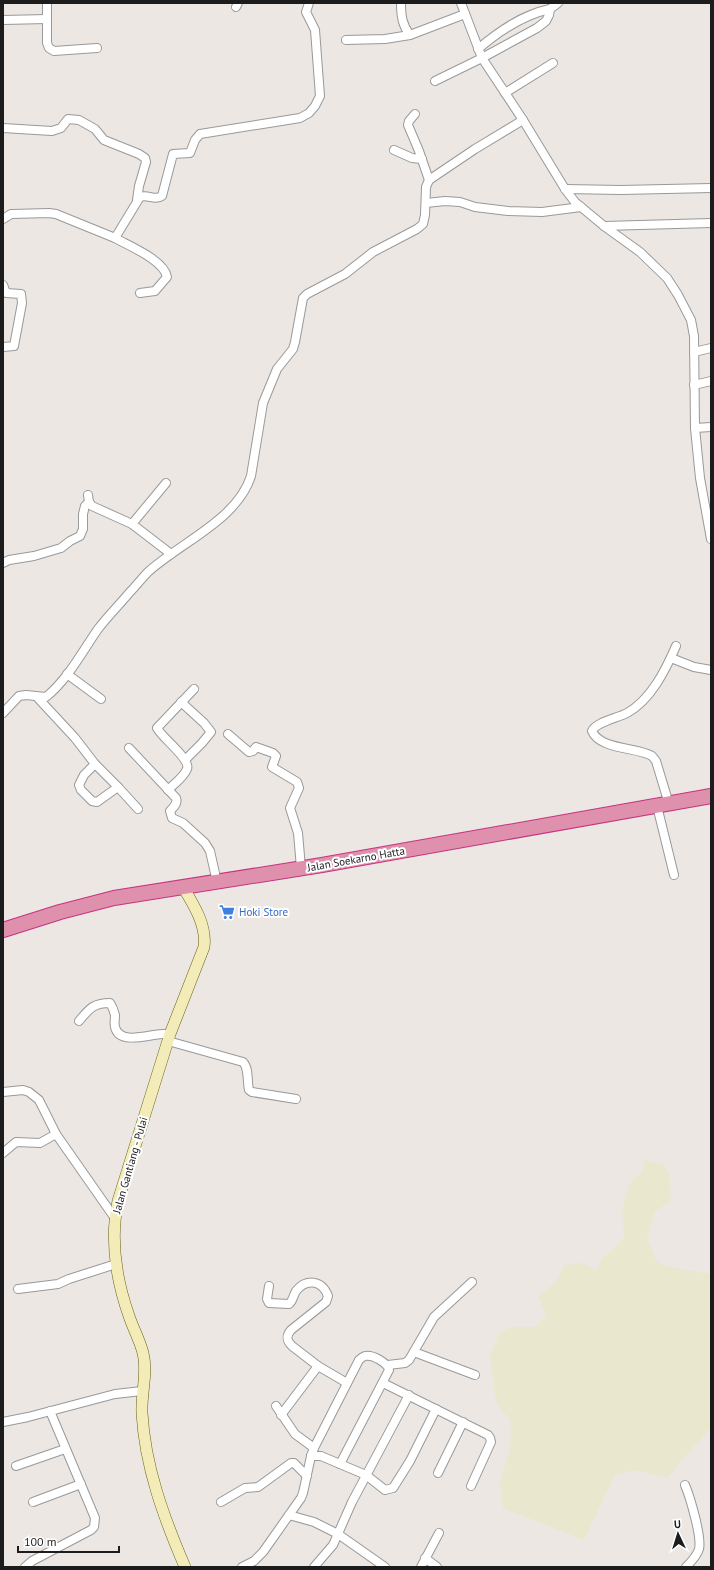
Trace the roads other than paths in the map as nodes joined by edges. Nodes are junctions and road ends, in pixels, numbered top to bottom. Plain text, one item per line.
1 (47, 3) edge
2 (310, 3) edge
3 (401, 3) edge
4 (461, 3) edge
5 (558, 3) edge
6 (550, 9) junction
7 (465, 14) junction
8 (47, 19) junction
9 (3, 20) edge
10 (410, 35) junction
11 (346, 40) dead end
12 (97, 48) dead end
13 (478, 49) junction
14 (482, 58) junction
15 (553, 63) dead end
16 (435, 81) dead end
17 (505, 93) junction
18 (415, 114) dead end
19 (523, 120) junction
20 (3, 128) edge
21 (394, 150) dead end
22 (422, 159) junction
23 (429, 180) junction
24 (711, 188) edge
25 (565, 189) junction
26 (137, 200) junction
27 (426, 203) junction
28 (581, 207) junction
29 (3, 219) edge
30 (711, 223) edge
31 (604, 226) junction
32 (115, 238) junction
33 (3, 285) edge
34 (140, 293) dead end
35 (3, 347) edge
36 (711, 348) edge
37 (694, 352) junction
38 (711, 381) edge
39 (694, 385) junction
40 (711, 427) edge
41 (695, 428) junction
42 (166, 483) dead end
43 (132, 524) junction
44 (711, 539) edge
45 (171, 554) junction
46 (3, 563) edge
47 (676, 646) dead end
48 (671, 658) junction
49 (711, 670) edge
50 (66, 674) junction
51 (194, 689) dead end
52 (37, 697) junction
53 (101, 699) dead end
54 (181, 702) junction
55 (3, 713) edge
56 (228, 734) dead end
57 (129, 748) dead end
58 (186, 759) junction
59 (95, 764) junction
60 (118, 787) junction
61 (168, 790) junction
62 (711, 796) edge
63 (663, 805) junction
64 (138, 809) dead end
65 (301, 868) junction
66 (674, 875) dead end
67 (217, 882) junction
68 (183, 887) junction
69 (3, 930) edge
70 (79, 1021) dead end
71 (169, 1037) junction
72 (3, 1092) edge
73 (296, 1099) dead end
74 (56, 1134) junction
75 (3, 1153) edge
76 (114, 1217) junction
77 (116, 1264) junction
78 (472, 1282) dead end
79 (269, 1286) dead end
80 (18, 1289) dead end
81 (414, 1352) junction
82 (388, 1365) junction
83 (318, 1366) junction
84 (475, 1375) dead end
85 (347, 1382) junction
86 (382, 1383) junction
87 (142, 1391) junction
88 (409, 1395) junction
89 (276, 1406) dead end
90 (436, 1409) junction
91 (50, 1411) junction
92 (282, 1415) junction
93 (3, 1422) edge
94 (463, 1422) junction
95 (65, 1449) junction
96 (312, 1452) junction
97 (340, 1464) junction
98 (16, 1466) dead end
99 (438, 1473) dead end
100 (366, 1475) junction
101 (307, 1476) junction
102 (81, 1484) junction
103 (685, 1485) dead end
104 (471, 1486) dead end
105 (33, 1502) dead end
106 (221, 1502) dead end
107 (289, 1516) junction
108 (440, 1533) dead end
109 (338, 1534) junction
110 (426, 1558) junction
111 (25, 1567) edge
112 (185, 1567) edge
113 (242, 1567) edge
114 (314, 1567) edge
115 (385, 1567) edge
116 (421, 1567) edge
117 (437, 1567) edge
118 (686, 1567) edge

1 - 8 street
2 - 26 street
3 - 10 street
4 - 7 street
5 - 6 street
6 - 13 street
6 - 14 street
7 - 10 street
7 - 13 street
8 - 9 street
8 - 12 street
10 - 11 street
13 - 14 street
14 - 16 street
14 - 17 street
15 - 17 street
17 - 19 street
18 - 22 street
19 - 23 street
19 - 25 street
20 - 26 street
21 - 22 street
22 - 23 street
23 - 27 street
24 - 25 street
25 - 28 street
26 - 32 street
27 - 28 street
27 - 45 street
28 - 31 street
29 - 32 street
30 - 31 street
31 - 37 street
32 - 34 street
33 - 35 street
36 - 37 street
37 - 39 street
38 - 39 street
39 - 41 street
40 - 41 street
41 - 44 street
42 - 43 street
43 - 45 street
43 - 46 street
45 - 50 street
47 - 48 street
48 - 49 street
48 - 63 street
50 - 52 street
50 - 53 street
51 - 54 street
52 - 55 street
52 - 59 street
54 - 58 street
54 - 58 street
56 - 65 street
57 - 61 street
58 - 61 street
59 - 60 street
59 - 60 street
60 - 64 street
61 - 67 street
62 - 63 highway, Jalan Soekarno Hatta
63 - 65 highway, Jalan Soekarno Hatta
63 - 66 street
65 - 67 highway, Jalan Soekarno Hatta
67 - 68 highway, Jalan Soekarno Hatta
68 - 69 highway, Jalan Soekarno Hatta
68 - 71 street, Jalan Gantiang - Pulai
70 - 71 street
71 - 73 street
71 - 76 street, Jalan Gantiang - Pulai
72 - 74 street
74 - 75 street
74 - 76 street
76 - 77 street, Jalan Gantiang - Pulai
77 - 80 street
77 - 87 street, Jalan Gantiang - Pulai
78 - 81 street
79 - 83 street
81 - 82 street
81 - 84 street
82 - 85 street
82 - 86 street
83 - 85 street
83 - 92 street
85 - 96 street
86 - 88 street
86 - 97 street
87 - 91 street
87 - 112 street, Jalan Gantiang - Pulai
88 - 90 street
88 - 100 street
89 - 92 street
90 - 94 street
90 - 100 street
91 - 93 street
91 - 95 street
92 - 96 street
94 - 99 street
94 - 104 street
95 - 98 street
95 - 102 street
96 - 97 street
96 - 101 street
97 - 100 street
100 - 109 street
101 - 106 street
101 - 107 street
102 - 105 street
102 - 111 street
103 - 118 street
107 - 109 street
107 - 113 street
108 - 110 street
109 - 114 street
109 - 115 street
110 - 116 street
110 - 117 street

